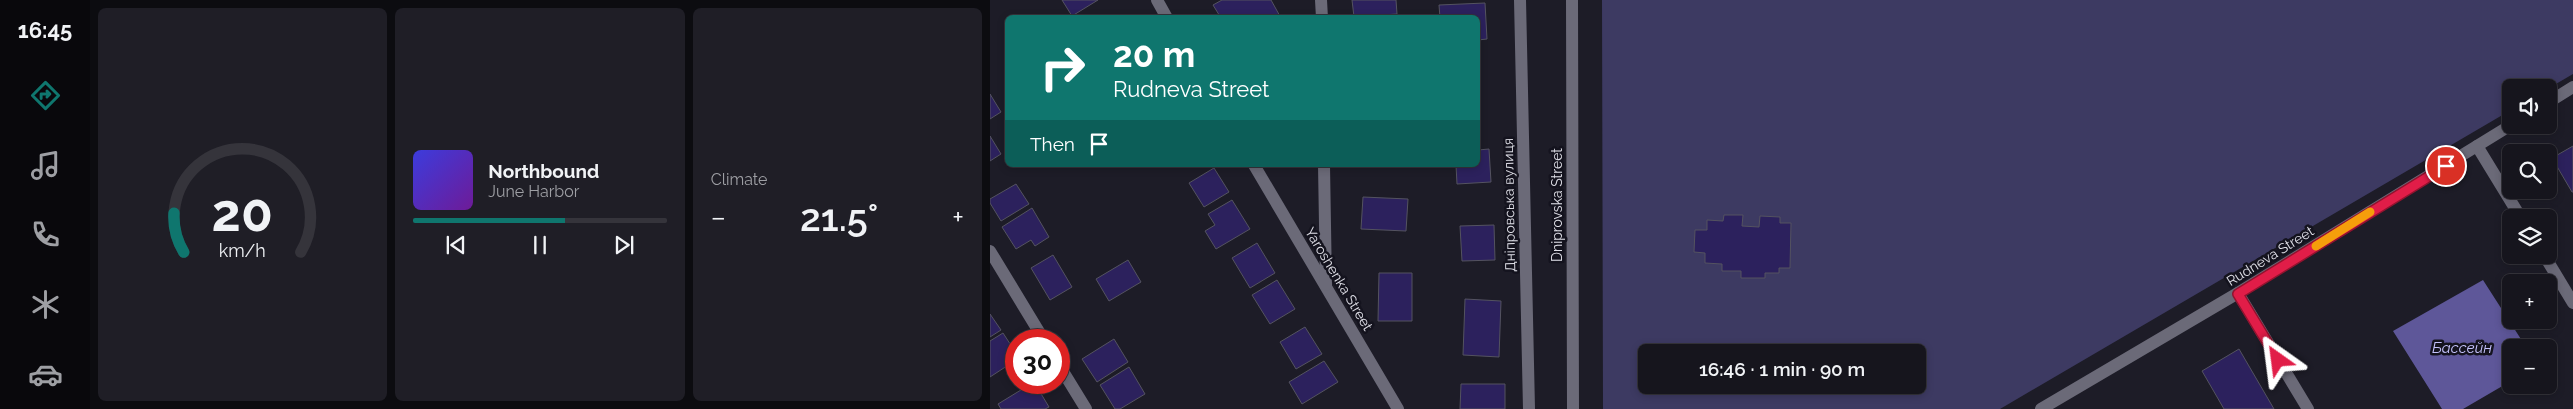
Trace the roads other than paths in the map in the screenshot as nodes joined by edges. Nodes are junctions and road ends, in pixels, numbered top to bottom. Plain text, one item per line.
1 (1157, 0) edge
2 (1322, 0) edge
3 (1520, 0) edge
4 (1572, 0) edge
5 (1165, 15) edge
6 (1322, 15) edge
7 (2573, 87) edge
8 (2557, 97) edge
9 (2502, 131) edge
10 (2478, 146) junction
11 (1255, 167) edge
12 (1324, 167) edge
13 (2516, 209) edge
14 (990, 251) edge
15 (2549, 264) edge
16 (1326, 288) junction
17 (2238, 294) junction
18 (2573, 303) edge
19 (1037, 329) edge
20 (1070, 383) edge
21 (1086, 409) edge
22 (1398, 409) edge
23 (1529, 409) edge
24 (1572, 409) edge
25 (2041, 409) edge
26 (2308, 409) edge

1 - 5 street
2 - 6 street
3 - 23 street, Дніпровська вулиця
4 - 24 street, Dniprovska Street
7 - 8 street
9 - 10 street, Rudneva Street
10 - 13 street
10 - 17 street, Rudneva Street
11 - 16 street, Yaroshenka Street
12 - 16 street
14 - 19 street
15 - 18 street
16 - 22 street, Yaroshenka Street
17 - 25 street, Rudneva Street
17 - 26 street
20 - 21 street

